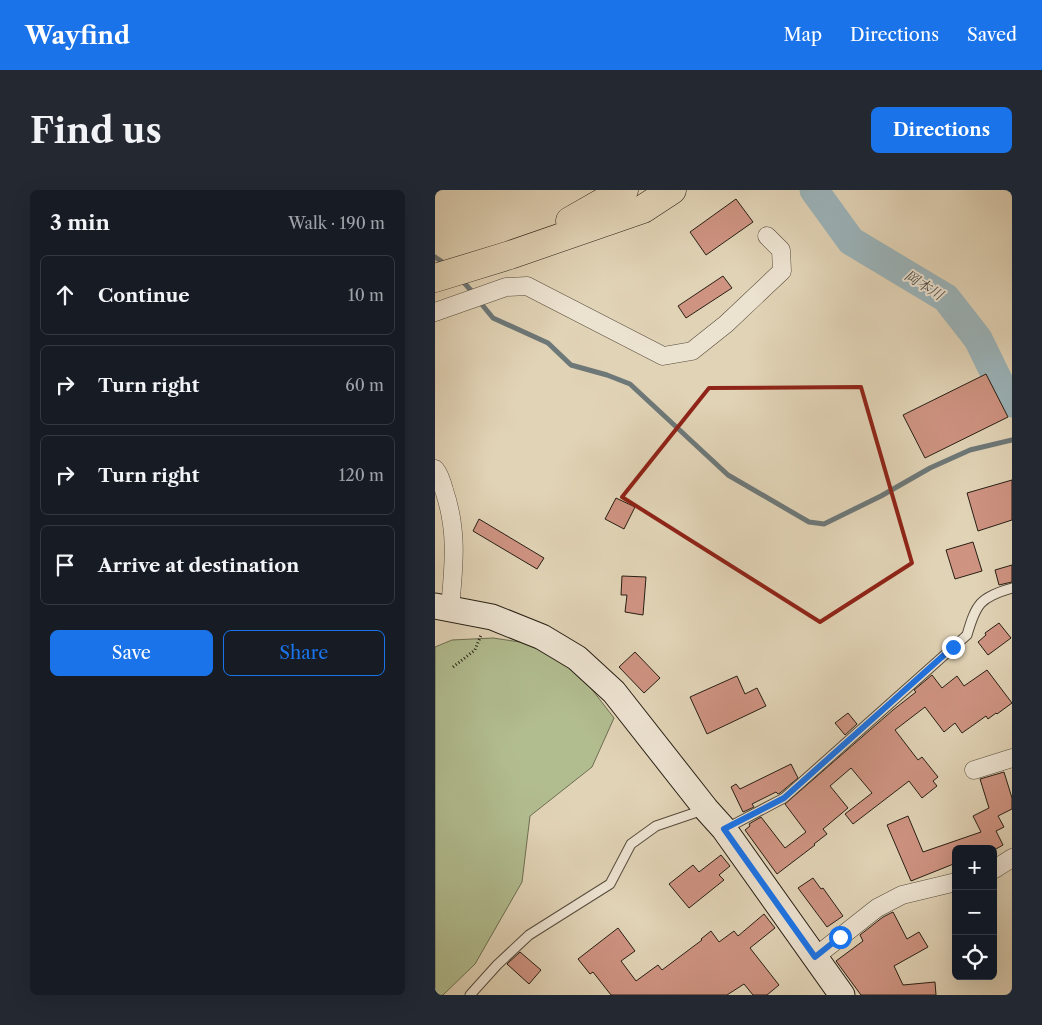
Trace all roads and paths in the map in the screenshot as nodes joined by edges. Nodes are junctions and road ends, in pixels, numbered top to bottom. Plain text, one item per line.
1 (624, 190) edge
2 (673, 190) edge
3 (767, 236) dead end
4 (510, 256) junction
5 (435, 278) edge
6 (435, 312) edge
7 (435, 469) edge
8 (1012, 588) edge
9 (442, 607) edge
10 (483, 615) junction
11 (453, 667) dead end
12 (1012, 758) edge
13 (974, 770) dead end
14 (706, 809) junction
15 (724, 829) junction
16 (1012, 858) edge
17 (997, 867) edge
18 (952, 883) edge
19 (815, 957) junction
20 (470, 995) edge
21 (842, 995) edge

1 - 4 highway
2 - 4 highway
3 - 6 street
4 - 5 highway
7 - 9 street
8 - 15 lane
9 - 10 street
10 - 11 path
10 - 14 street
12 - 13 street
14 - 15 street
14 - 20 lane
15 - 19 street
16 - 17 street
18 - 19 street
19 - 21 street

